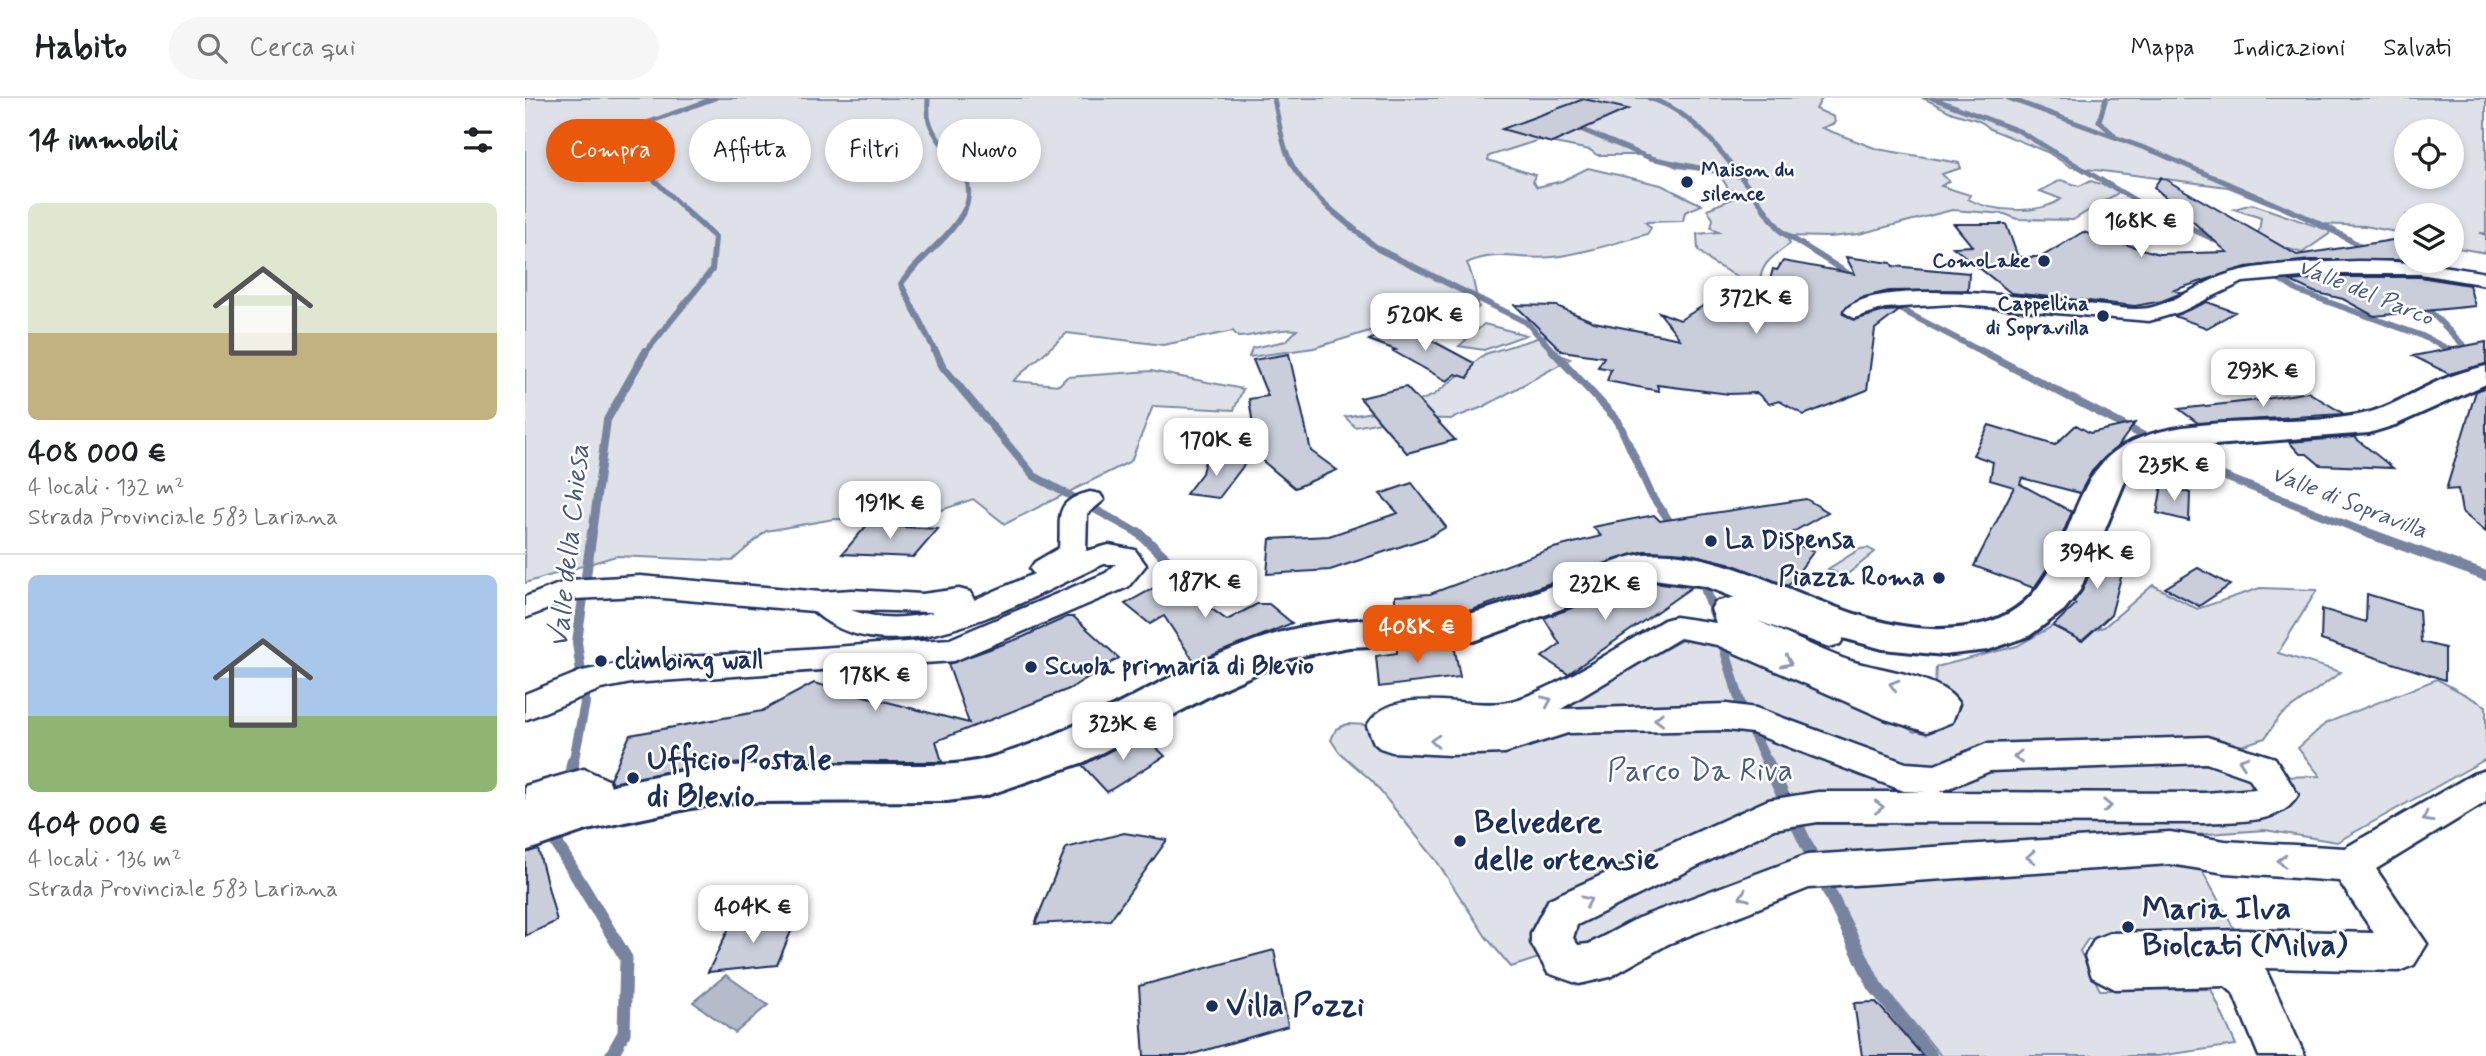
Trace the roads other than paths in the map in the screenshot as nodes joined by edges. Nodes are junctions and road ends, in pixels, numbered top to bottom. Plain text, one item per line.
1 (2486, 279) edge
2 (1854, 312) dead end
3 (2485, 375) edge
4 (1084, 503) dead end
5 (821, 602) junction
6 (525, 608) edge
7 (1836, 624) junction
8 (525, 708) edge
9 (2486, 784) edge
10 (525, 801) edge
11 (585, 811) junction
12 (525, 831) edge
13 (2350, 865) junction
14 (2281, 1056) edge

1 - 2 street
3 - 7 main road
4 - 5 street
5 - 6 street
5 - 8 street
7 - 11 main road
13 -> 7 street
9 -> 13 street
10 - 11 street
11 - 12 main road
13 - 14 street

